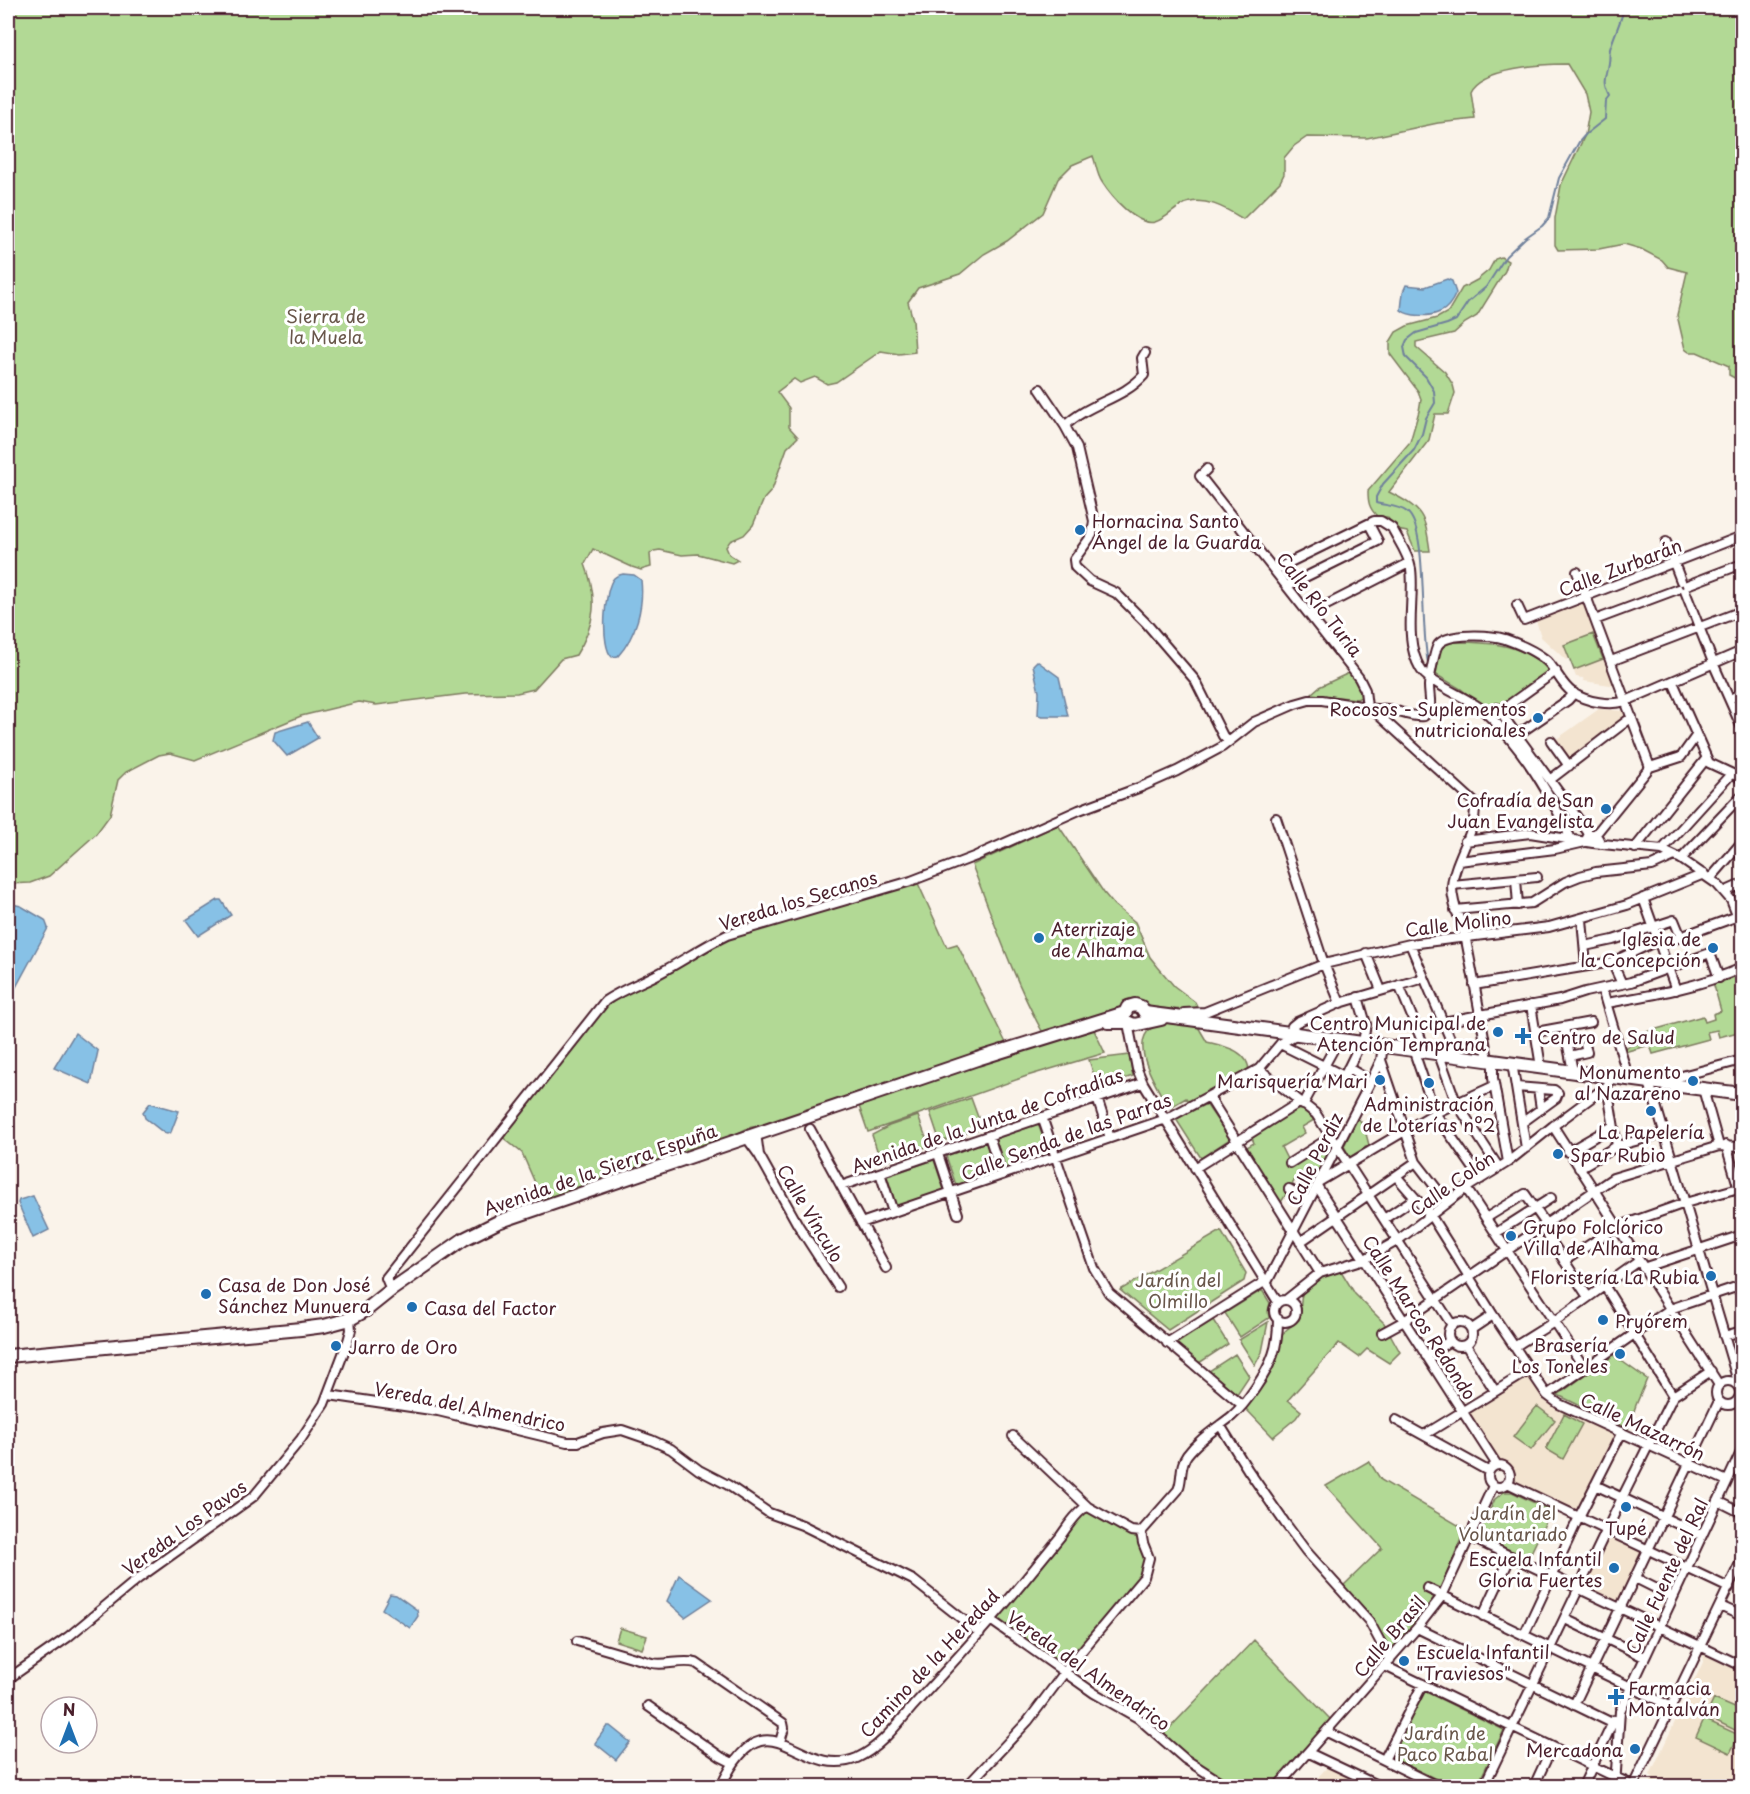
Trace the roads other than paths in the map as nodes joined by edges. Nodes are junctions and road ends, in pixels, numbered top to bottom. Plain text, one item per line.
1 (1145, 353) dead end
2 (1040, 389) dead end
3 (1065, 426) junction
4 (1207, 469) dead end
5 (1369, 524) junction
6 (1743, 536) edge
7 (1666, 542) dead end
8 (1409, 562) junction
9 (1673, 562) junction
10 (1743, 564) edge
11 (1274, 570) junction
12 (1577, 572) dead end
13 (1287, 586) junction
14 (1683, 587) junction
15 (1586, 596) junction
16 (1517, 605) dead end
17 (1743, 611) edge
18 (1309, 614) junction
19 (1596, 620) junction
20 (1699, 628) junction
21 (1743, 651) edge
22 (1611, 661) junction
23 (1714, 665) junction
24 (1556, 671) junction
25 (1431, 678) junction
26 (1673, 682) junction
27 (1574, 693) junction
28 (1743, 693) edge
29 (1730, 699) junction
30 (1626, 701) junction
31 (1370, 709) junction
32 (1632, 717) junction
33 (1743, 728) edge
34 (1517, 735) junction
35 (1696, 736) junction
36 (1228, 741) junction
37 (1551, 741) dead end
38 (1706, 759) junction
39 (1569, 766) junction
40 (1650, 767) junction
41 (1731, 774) junction
42 (1741, 777) edge
43 (1551, 779) junction
44 (1743, 795) edge
45 (1276, 818) dead end
46 (1590, 837) junction
47 (1571, 838) junction
48 (1466, 841) junction
49 (1743, 842) edge
50 (1601, 844) junction
51 (1635, 848) junction
52 (1662, 850) junction
53 (1677, 857) junction
54 (1459, 861) junction
55 (1537, 877) dead end
56 (1707, 877) junction
57 (1516, 879) junction
58 (1743, 884) edge
59 (1452, 885) junction
60 (1724, 892) junction
61 (1643, 898) junction
62 (1518, 905) junction
63 (1455, 910) junction
64 (1738, 916) junction
65 (1582, 919) junction
66 (1654, 927) junction
67 (1743, 928) edge
68 (1465, 937) junction
69 (1681, 937) junction
70 (1660, 942) junction
71 (1410, 944) junction
72 (1585, 946) junction
73 (1366, 953) junction
74 (1612, 962) junction
75 (1324, 964) junction
76 (1586, 966) junction
77 (1668, 968) junction
78 (1743, 968) edge
79 (1424, 978) junction
80 (1719, 978) junction
81 (1622, 984) junction
82 (1399, 985) junction
83 (1474, 985) junction
84 (1602, 989) junction
85 (1381, 990) junction
86 (1676, 990) junction
87 (1358, 997) junction
88 (1340, 1003) junction
89 (1607, 1003) junction
90 (1531, 1005) junction
91 (1218, 1007) junction
92 (1480, 1016) junction
93 (1136, 1018) junction
94 (1216, 1022) junction
95 (1443, 1022) junction
96 (1591, 1022) dead end
97 (1564, 1027) junction
98 (1536, 1032) junction
99 (1297, 1034) junction
100 (1339, 1039) junction
101 (1362, 1043) junction
102 (1280, 1044) junction
103 (1383, 1045) junction
104 (1585, 1045) dead end
105 (1426, 1051) junction
106 (1457, 1055) junction
107 (1570, 1056) junction
108 (1381, 1060) junction
109 (1490, 1060) junction
110 (1743, 1060) edge
111 (1512, 1063) junction
112 (1325, 1066) junction
113 (1541, 1067) junction
114 (1259, 1069) junction
115 (1573, 1071) junction
116 (1346, 1072) junction
117 (1364, 1077) dead end
118 (1629, 1080) junction
119 (1610, 1082) junction
120 (1649, 1082) junction
121 (1143, 1083) junction
122 (1664, 1084) junction
123 (1340, 1085) dead end
124 (1494, 1086) junction
125 (1516, 1086) junction
126 (1538, 1089) junction
127 (1703, 1089) junction
128 (1743, 1094) edge
129 (1209, 1097) junction
130 (1097, 1098) junction
131 (1456, 1102) junction
132 (1302, 1104) junction
133 (1541, 1109) junction
134 (1435, 1113) junction
135 (1042, 1118) junction
136 (1166, 1119) junction
137 (1522, 1122) junction
138 (1553, 1126) junction
139 (1613, 1126) junction
140 (810, 1130) dead end
141 (1405, 1130) junction
142 (1665, 1133) junction
143 (751, 1135) junction
144 (989, 1136) junction
145 (1331, 1137) junction
146 (1110, 1138) junction
147 (1236, 1141) junction
148 (1337, 1145) junction
149 (1722, 1145) junction
150 (1617, 1146) junction
151 (1743, 1147) edge
152 (1527, 1148) junction
153 (1568, 1152) junction
154 (938, 1154) junction
155 (1057, 1156) junction
156 (1673, 1160) junction
157 (1416, 1162) junction
158 (1508, 1162) junction
159 (1290, 1163) dead end
160 (1348, 1164) junction
161 (1195, 1167) junction
162 (1499, 1168) junction
163 (1579, 1168) junction
164 (880, 1173) junction
165 (1002, 1175) junction
166 (1396, 1176) junction
167 (1481, 1179) junction
168 (1318, 1183) junction
169 (841, 1186) junction
170 (1741, 1187) edge
171 (1466, 1188) junction
172 (1289, 1189) dead end
173 (1593, 1191) junction
174 (951, 1192) junction
175 (1368, 1195) junction
176 (1415, 1198) junction
177 (1551, 1198) dead end
178 (1743, 1198) edge
179 (1309, 1201) junction
180 (1447, 1202) junction
181 (1685, 1203) junction
182 (1535, 1209) junction
183 (893, 1212) junction
184 (958, 1214) dead end
185 (1337, 1216) junction
186 (1431, 1216) junction
187 (1486, 1218) junction
188 (1383, 1219) junction
189 (861, 1223) junction
190 (1544, 1226) junction
191 (1617, 1227) junction
192 (1293, 1231) junction
193 (1496, 1233) junction
194 (1743, 1235) edge
195 (1397, 1241) junction
196 (1300, 1242) junction
197 (1698, 1249) junction
198 (1507, 1251) junction
199 (1365, 1259) junction
200 (1564, 1261) junction
201 (1641, 1264) junction
202 (886, 1268) dead end
203 (1320, 1273) junction
204 (1468, 1276) junction
205 (1265, 1283) junction
206 (1304, 1285) junction
207 (1604, 1285) junction
208 (1743, 1285) edge
209 (838, 1287) dead end
210 (391, 1290) junction
211 (1712, 1294) junction
212 (1588, 1297) junction
213 (1435, 1299) junction
214 (1282, 1301) junction
215 (1295, 1306) junction
216 (1670, 1309) junction
217 (1493, 1315) junction
218 (1278, 1319) junction
219 (1404, 1321) junction
220 (1287, 1322) junction
221 (1554, 1322) junction
222 (350, 1325) junction
223 (1452, 1325) junction
224 (1472, 1329) junction
225 (1743, 1331) edge
226 (1277, 1333) junction
227 (1382, 1333) dead end
228 (1636, 1333) junction
229 (1724, 1336) junction
230 (1450, 1341) junction
231 (1167, 1343) junction
232 (1466, 1345) junction
233 (1514, 1347) junction
234 (8, 1356) edge
235 (1426, 1356) junction
236 (1585, 1369) junction
237 (1530, 1370) junction
238 (1710, 1371) junction
239 (1738, 1379) edge
240 (1719, 1385) junction
241 (1495, 1391) junction
242 (1742, 1394) edge
243 (329, 1395) junction
244 (1547, 1395) junction
245 (1673, 1396) junction
246 (1719, 1401) junction
247 (1242, 1406) junction
248 (1462, 1412) junction
249 (1396, 1420) dead end
250 (1220, 1425) junction
251 (1622, 1432) junction
252 (1424, 1435) junction
253 (1013, 1436) dead end
254 (1649, 1444) junction
255 (1743, 1450) edge
256 (1689, 1463) junction
257 (1497, 1465) junction
258 (1488, 1471) junction
259 (1727, 1481) junction
260 (1508, 1483) junction
261 (1595, 1485) junction
262 (1492, 1486) junction
263 (1622, 1498) junction
264 (1718, 1501) junction
265 (1088, 1508) junction
266 (1743, 1513) edge
267 (1579, 1517) junction
268 (1664, 1517) junction
269 (1606, 1530) junction
270 (1141, 1532) junction
271 (1701, 1535) junction
272 (1470, 1537) junction
273 (1649, 1549) junction
274 (1511, 1556) junction
275 (1743, 1559) edge
276 (1687, 1568) junction
277 (1552, 1576) junction
278 (1635, 1578) junction
279 (1729, 1587) junction
280 (1427, 1588) dead end
281 (1579, 1588) junction
282 (1442, 1596) junction
283 (1673, 1597) junction
284 (1720, 1606) junction
285 (1620, 1608) junction
286 (1483, 1616) junction
287 (1743, 1616) edge
288 (1564, 1619) junction
289 (992, 1621) junction
290 (1659, 1626) junction
291 (1417, 1628) junction
292 (980, 1633) junction
293 (1524, 1635) junction
294 (1606, 1638) junction
295 (577, 1641) dead end
296 (1701, 1646) junction
297 (1551, 1647) junction
298 (1644, 1657) junction
299 (1387, 1663) junction
300 (1743, 1666) edge
301 (1592, 1668) junction
302 (1065, 1673) junction
303 (8, 1679) edge
304 (1422, 1684) junction
305 (1533, 1685) junction
306 (1630, 1686) junction
307 (1574, 1705) junction
308 (648, 1706) dead end
309 (1672, 1707) junction
310 (1620, 1711) junction
311 (1612, 1723) junction
312 (1512, 1728) junction
313 (1327, 1732) junction
314 (780, 1742) junction
315 (1552, 1747) junction
316 (1309, 1753) junction
317 (1384, 1760) junction
318 (733, 1763) junction
319 (1593, 1766) junction
320 (1615, 1777) junction
321 (721, 1786) edge
322 (967, 1786) edge
323 (1227, 1786) edge
324 (1278, 1786) edge
325 (1379, 1786) edge
326 (1437, 1786) edge
327 (1484, 1786) edge
328 (1534, 1786) edge
329 (1583, 1786) edge
330 (1615, 1786) edge
331 (1633, 1786) edge

1 - 3 street
2 - 3 street
3 - 36 street
4 - 11 street, Calle Río Turia
5 - 8 street
5 - 11 street
5 - 13 street
6 - 9 street, Calle Zurbarán
7 - 9 street
8 - 18 street
8 - 25 street
9 - 14 street
9 - 15 street, Calle Zurbarán
10 - 14 street
11 - 13 street, Calle Río Turia
12 - 15 street
13 - 18 street, Calle Río Turia
14 - 19 street
14 - 20 street
15 - 16 street, Calle Zurbarán
15 - 19 street
17 - 20 street
18 - 31 street, Calle Río Turia
19 - 22 street
20 - 22 street
20 - 23 street
21 - 23 street
22 - 30 street
23 - 26 street
23 - 29 street
24 - 25 street
24 - 27 street
24 - 34 street
25 - 31 street
25 - 47 street
26 - 30 street
26 - 35 street
27 - 30 street
27 - 34 street
28 - 29 street
29 - 33 street
30 - 32 street
31 - 36 street
31 - 48 street
32 - 39 street
32 - 40 street
34 - 43 street
35 - 38 street
35 - 40 street
36 - 210 street, Vereda los Secanos
37 - 39 street
38 - 41 street
38 - 51 street
39 - 43 street
40 - 46 street
41 - 42 street
41 - 52 street
43 - 46 street
44 - 53 street
45 - 75 street
46 - 47 street
46 - 50 street
46 - 50 street
46 - 54 street
47 - 48 street
48 - 54 street
49 - 56 street
50 - 51 street
51 - 52 street
52 - 53 street
53 - 56 street
53 - 62 street
54 - 59 street
55 - 57 street
56 - 60 street
56 - 61 street, Calle Molino
57 - 59 street
57 - 62 street
58 - 60 street
59 - 63 street
60 - 64 street
61 - 65 street, Calle Molino
61 - 66 street
62 - 63 street
63 - 68 street
64 - 67 street
64 - 69 street
65 - 68 street, Calle Molino
65 - 72 street
66 - 69 street
66 - 70 street
66 - 72 street
68 - 71 street, Calle Molino
68 - 83 street
69 - 70 street
70 - 74 street
70 - 77 street
71 - 73 street, Calle Molino
71 - 79 street
72 - 76 street
73 - 75 street, Calle Molino
73 - 85 street
74 - 76 street
74 - 81 street
75 - 88 street
75 - 91 street, Calle Molino
76 - 83 street
77 - 80 street
77 - 81 street
77 - 86 street
78 - 80 street
79 - 82 street
79 - 95 street
80 - 86 street
81 - 84 street
82 - 85 street
82 - 105 street
83 - 92 street
84 - 89 street
84 - 90 street
85 - 87 street
86 - 89 street
87 - 88 street
87 - 101 street
88 - 99 street
89 - 118 street
90 - 92 street
90 - 98 street
91 - 93 street, Calle Molino
91 - 94 street
92 - 95 street
92 - 109 street
93 - 94 main road, Avenida de la Sierra Espuña
93 - 121 street
93 - 143 main road, Avenida de la Sierra Espuña
94 - 99 main road, Avenida de la Sierra Espuña
95 - 106 street
96 - 97 street
97 - 98 street
97 - 107 street
98 - 113 street
99 - 100 main road, Avenida de la Sierra Espuña
99 - 102 street, Calle Senda de las Parras
100 - 101 main road, Avenida de la Sierra Espuña
100 - 112 street
101 - 103 main road, Avenida de la Sierra Espuña
101 - 116 street
102 - 112 street
102 - 114 street, Calle Senda de las Parras
103 - 105 main road, Avenida de la Sierra Espuña
103 - 108 street, Calle Perdiz
104 - 107 street
105 - 106 main road, Avenida de la Sierra Espuña
105 - 131 street
105 - 134 street
106 - 109 main road, Avenida de la Sierra Espuña
107 - 115 street
108 - 141 street
108 - 148 street, Calle Perdiz
109 - 111 main road, Avenida de la Sierra Espuña
109 - 124 street
110 - 122 street
111 - 113 main road, Avenida de la Sierra Espuña
111 - 125 street
112 - 116 street
112 - 132 street
113 - 115 main road, Avenida de la Sierra Espuña
114 - 129 street, Calle Senda de las Parras
114 - 132 street
115 - 119 main road, Avenida de la Sierra Espuña
116 - 117 street
116 - 123 street
118 - 119 main road, Avenida de la Sierra Espuña
118 - 120 main road, Avenida de la Sierra Espuña
119 - 138 street, Calle Colón
119 - 139 street
120 - 122 main road, Avenida de la Sierra Espuña
120 - 142 street
121 - 130 street, Avenida de la Junta de Cofradías
121 - 136 street
122 - 127 main road, Avenida de la Sierra Espuña
124 - 131 street
124 - 158 street
125 - 126 street
125 - 137 street
126 - 133 street
126 - 133 street
127 - 128 main road, Avenida de la Sierra Espuña
127 - 149 street
129 - 136 street, Calle Senda de las Parras
129 - 147 street
130 - 135 street, Avenida de la Junta de Cofradías
130 - 146 street
131 - 134 street
131 - 162 street
132 - 145 street
132 - 147 street
133 - 137 street
134 - 141 street
134 - 167 street
135 - 144 street, Avenida de la Junta de Cofradías
135 - 155 street
136 - 146 street, Calle Senda de las Parras
136 - 161 street
137 - 152 street
138 - 152 street, Calle Colón
138 - 153 street
139 - 150 street
139 - 153 street
140 - 169 street
141 - 157 street
141 - 160 street
142 - 150 street
142 - 156 street
143 - 209 street, Calle Vínculo
143 - 210 main road, Avenida de la Sierra Espuña
144 - 154 street, Avenida de la Junta de Cofradías
144 - 165 street
145 - 148 street
145 - 159 street
146 - 155 street, Calle Senda de las Parras
147 - 161 street
147 - 192 street
148 - 160 street
148 - 168 street, Calle Perdiz
149 - 151 street
149 - 156 street
149 - 170 street
150 - 163 street
152 - 158 street, Calle Colón
153 - 163 street
154 - 164 street, Avenida de la Junta de Cofradías
154 - 174 street
155 - 165 street, Calle Senda de las Parras
155 - 231 street
156 - 173 street
156 - 181 street
157 - 166 street
157 - 180 street
158 - 162 street, Calle Colón
160 - 168 street
160 - 175 street
161 - 205 street
162 - 167 street, Calle Colón
163 - 173 street
164 - 169 street, Avenida de la Junta de Cofradías
164 - 183 street
165 - 174 street, Calle Senda de las Parras
166 - 175 street
166 - 176 street
167 - 171 street, Calle Colón
168 - 179 street, Calle Perdiz
168 - 185 street, Calle Marcos Redondo
169 - 189 street
170 - 178 street
170 - 181 street
171 - 180 street, Calle Colón
171 - 187 street
172 - 179 street
173 - 190 street
173 - 191 street
174 - 183 street, Calle Senda de las Parras
174 - 184 street
175 - 185 street
175 - 188 street
176 - 186 street
176 - 188 street
177 - 182 street
179 - 192 street, Calle Perdiz
180 - 186 street, Calle Colón
181 - 191 street
181 - 197 street
182 - 187 street
182 - 190 street
182 - 193 street
183 - 189 street, Calle Senda de las Parras
185 - 196 street
185 - 199 street, Calle Marcos Redondo
186 - 195 street, Calle Colón
186 - 204 street
187 - 193 street
188 - 195 street
189 - 202 street
190 - 198 street
190 - 200 street
191 - 200 street
191 - 201 street
192 - 196 street
192 - 205 street, Calle Perdiz
193 - 198 street
194 - 197 street
195 - 199 street, Calle Colón
195 - 213 street
196 - 203 street
197 - 201 street
197 - 211 street
198 - 204 street
198 - 221 street
199 - 203 street, Calle Colón
199 - 219 street, Calle Marcos Redondo
200 - 212 street
201 - 207 street
201 - 216 street
203 - 206 street, Calle Colón
204 - 213 street
204 - 217 street
205 - 214 street
205 - 231 street
206 - 214 street, Calle Colón
206 - 215 street, Calle Colón
207 - 212 street
207 - 228 street
208 - 211 street
210 - 222 main road, Avenida de la Sierra Espuña
211 - 216 street
211 - 229 street
212 - 221 street
213 - 219 street
213 - 223 street
214 - 215 street
214 - 218 street
215 - 220 street
216 - 228 street
216 - 238 street
217 - 224 street
217 - 233 street
218 - 220 street
218 - 226 street
219 - 227 street
219 - 235 street, Calle Marcos Redondo
220 - 226 street
221 - 233 street
221 - 236 street
222 - 234 main road, Avenida de la Sierra Espuña
222 - 243 street, Vereda Los Pavos
223 - 224 street
223 - 230 street
224 - 232 street
225 - 229 street
226 - 247 street
228 - 236 street
228 - 245 street
229 - 239 street
230 - 232 street
230 - 235 street
231 - 247 street
232 - 241 street
233 - 237 street
235 - 248 street, Calle Marcos Redondo
236 - 244 street
237 - 241 street
237 - 244 street
238 - 240 street
238 - 245 street
239 - 240 street
239 - 242 street
240 - 246 street
241 - 248 street
242 - 246 street
243 - 292 street, Vereda del Almendrico
243 - 303 street, Vereda Los Pavos
244 - 251 street, Calle Mazarrón
245 - 254 street
246 - 256 street
247 - 250 street
248 - 252 street
248 - 257 street, Calle Marcos Redondo
249 - 252 street
250 - 270 street
250 - 299 street
251 - 254 street, Calle Mazarrón
251 - 261 street
252 - 258 street
253 - 265 street
254 - 256 street, Calle Mazarrón
254 - 263 street
255 - 259 street, Calle Fuente del Ral
256 - 259 street, Calle Mazarrón
256 - 268 street
257 - 258 street
257 - 260 street
258 - 262 street
259 - 264 street, Calle Fuente del Ral
260 - 262 street
260 - 267 street
261 - 263 street
261 - 267 street
262 - 272 street, Calle Brasil
263 - 268 street
263 - 269 street
264 - 266 street
264 - 271 street, Calle Fuente del Ral
265 - 270 street
265 - 289 street, Camino de la Heredad
267 - 269 street
267 - 277 street
268 - 271 street
268 - 273 street
269 - 273 street
269 - 281 street
270 - 302 street
271 - 276 street, Calle Fuente del Ral
272 - 274 street
272 - 282 street, Calle Brasil
273 - 276 street
273 - 278 street
274 - 277 street
274 - 286 street
275 - 279 street
276 - 279 street
276 - 283 street, Calle Fuente del Ral
277 - 281 street
277 - 293 street
278 - 283 street
278 - 285 street
279 - 284 street
280 - 282 street
281 - 285 street
281 - 288 street
282 - 286 street
282 - 291 street, Calle Brasil
283 - 290 street, Calle Fuente del Ral
284 - 287 street
284 - 296 street
285 - 290 street
285 - 294 street
286 - 293 street
288 - 294 street
288 - 297 street
289 - 292 street, Camino de la Heredad
289 - 302 street, Vereda del Almendrico
290 - 296 street
290 - 298 street, Calle Fuente del Ral
291 - 299 street, Calle Brasil
291 - 305 street
292 - 314 street, Camino de la Heredad
293 - 297 street
294 - 298 street
294 - 301 street
295 - 314 street
296 - 300 street
296 - 309 street
297 - 301 street
297 - 305 street
298 - 306 street, Calle Fuente del Ral
299 - 304 street
299 - 313 street, Calle Brasil
301 - 306 street
301 - 307 street
302 - 322 street
302 - 323 street, Vereda del Almendrico
304 - 312 street
304 - 317 street
305 - 307 street
305 - 312 street
306 - 309 street
306 - 310 street, Calle Fuente del Ral
307 - 311 street
308 - 318 street
309 - 331 street
310 - 311 street
310 - 320 street, Calle Fuente del Ral
311 - 319 street
312 - 315 street
312 - 327 street
313 - 316 street, Calle Brasil
313 - 317 street
314 - 318 street
315 - 319 street
315 - 328 street
316 - 324 street, Calle Brasil
316 - 325 street
317 - 326 street
318 - 321 street
319 - 320 street
319 - 329 street
320 - 330 street, Calle Fuente del Ral
320 - 331 street

